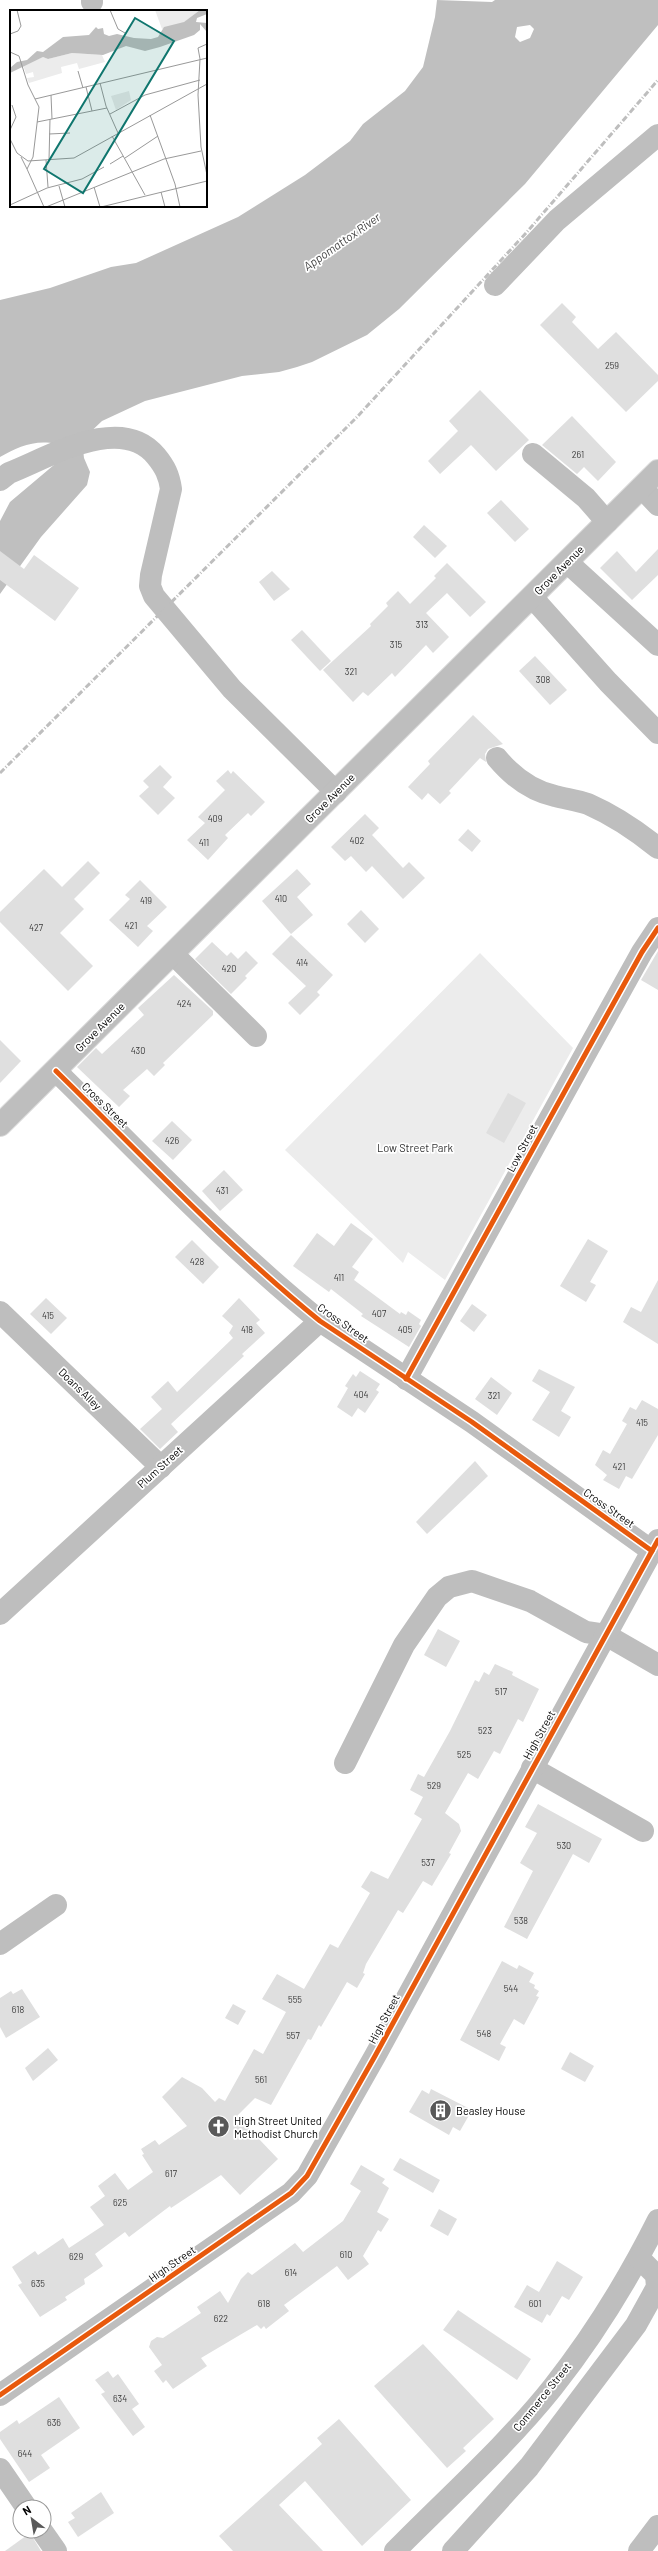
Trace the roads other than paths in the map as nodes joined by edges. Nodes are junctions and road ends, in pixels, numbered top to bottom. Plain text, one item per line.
1 (658, 135) edge
2 (496, 285) dead end
3 (532, 454) dead end
4 (658, 471) edge
5 (0, 480) edge
6 (642, 488) junction
7 (658, 505) edge
8 (607, 522) junction
9 (568, 562) junction
10 (532, 597) junction
11 (658, 645) edge
12 (658, 733) edge
13 (497, 758) dead end
14 (336, 792) junction
15 (658, 848) edge
16 (658, 928) edge
17 (173, 954) junction
18 (256, 1036) dead end
19 (56, 1071) junction
20 (0, 1125) edge
21 (0, 1312) edge
22 (320, 1321) junction
23 (406, 1379) junction
24 (161, 1467) junction
25 (653, 1559) edge
26 (0, 1614) edge
27 (606, 1635) junction
28 (658, 1665) edge
29 (345, 1763) dead end
30 (532, 1768) junction
31 (643, 1831) dead end
32 (56, 1905) dead end
33 (0, 1944) edge
34 (658, 2220) edge
35 (639, 2258) junction
36 (0, 2395) edge
37 (0, 2469) edge
38 (21, 2499) edge
39 (658, 2526) edge
40 (48, 2539) edge
41 (56, 2551) edge
42 (395, 2551) edge
43 (453, 2551) edge
44 (639, 2551) edge

1 - 2 street
3 - 8 street
4 - 6 street, Grove Avenue
5 - 14 street
6 - 7 street
6 - 8 street, Grove Avenue
8 - 9 street, Grove Avenue
9 - 10 street, Grove Avenue
9 - 11 street
10 - 12 street
10 - 14 street, Grove Avenue
13 - 15 street
14 - 17 street, Grove Avenue
16 - 23 street, Low Street
17 - 18 street
17 - 19 street, Grove Avenue
19 - 20 street, Grove Avenue
19 - 22 street, Cross Street
21 - 24 street, Doans Alley
22 - 23 street, Cross Street
22 - 24 street, Plum Street
23 - 25 street, Cross Street
24 - 26 street, Plum Street
25 - 27 street, High Street
27 - 28 street
27 - 29 street
27 - 30 street, High Street
30 - 31 street
30 - 36 street, High Street
32 - 33 street
34 - 35 street, Commerce Street
35 - 42 street, Commerce Street
35 - 43 street
37 - 38 street
39 - 44 street
40 - 41 street

